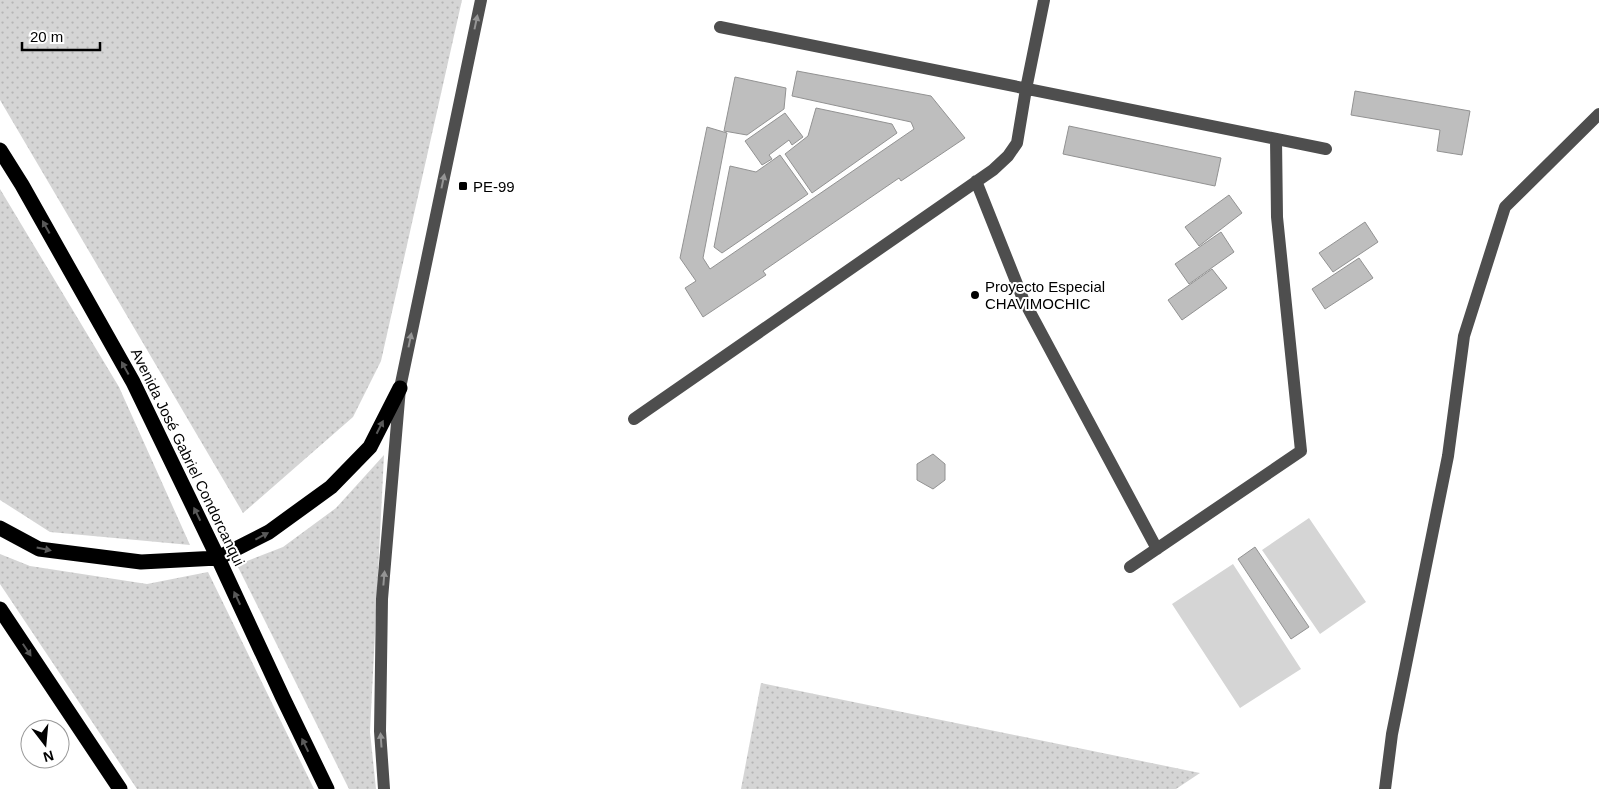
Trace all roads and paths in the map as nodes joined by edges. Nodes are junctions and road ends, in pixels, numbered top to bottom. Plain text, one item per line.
1 (481, 0) edge
2 (1044, 0) edge
3 (720, 27) dead end
4 (1026, 89) junction
5 (1599, 114) edge
6 (1276, 139) junction
7 (1326, 149) dead end
8 (0, 150) edge
9 (976, 181) junction
10 (400, 388) junction
11 (634, 418) dead end
12 (0, 528) edge
13 (1157, 549) junction
14 (218, 558) junction
15 (1130, 567) dead end
16 (0, 610) edge
17 (120, 789) edge
18 (326, 789) edge
19 (384, 789) edge
20 (1385, 789) edge

10 -> 1 street
2 - 4 street
3 - 4 street
4 - 6 street
4 - 9 street
5 - 20 street
6 - 7 street
6 - 13 street
14 -> 8 highway, Avenida José Gabriel Condorcanqui
9 - 11 street
9 - 13 street
14 -> 10 highway
19 -> 10 street
12 -> 14 highway
13 - 15 street
18 -> 14 highway, Avenida José Gabriel Condorcanqui
16 -> 17 highway

